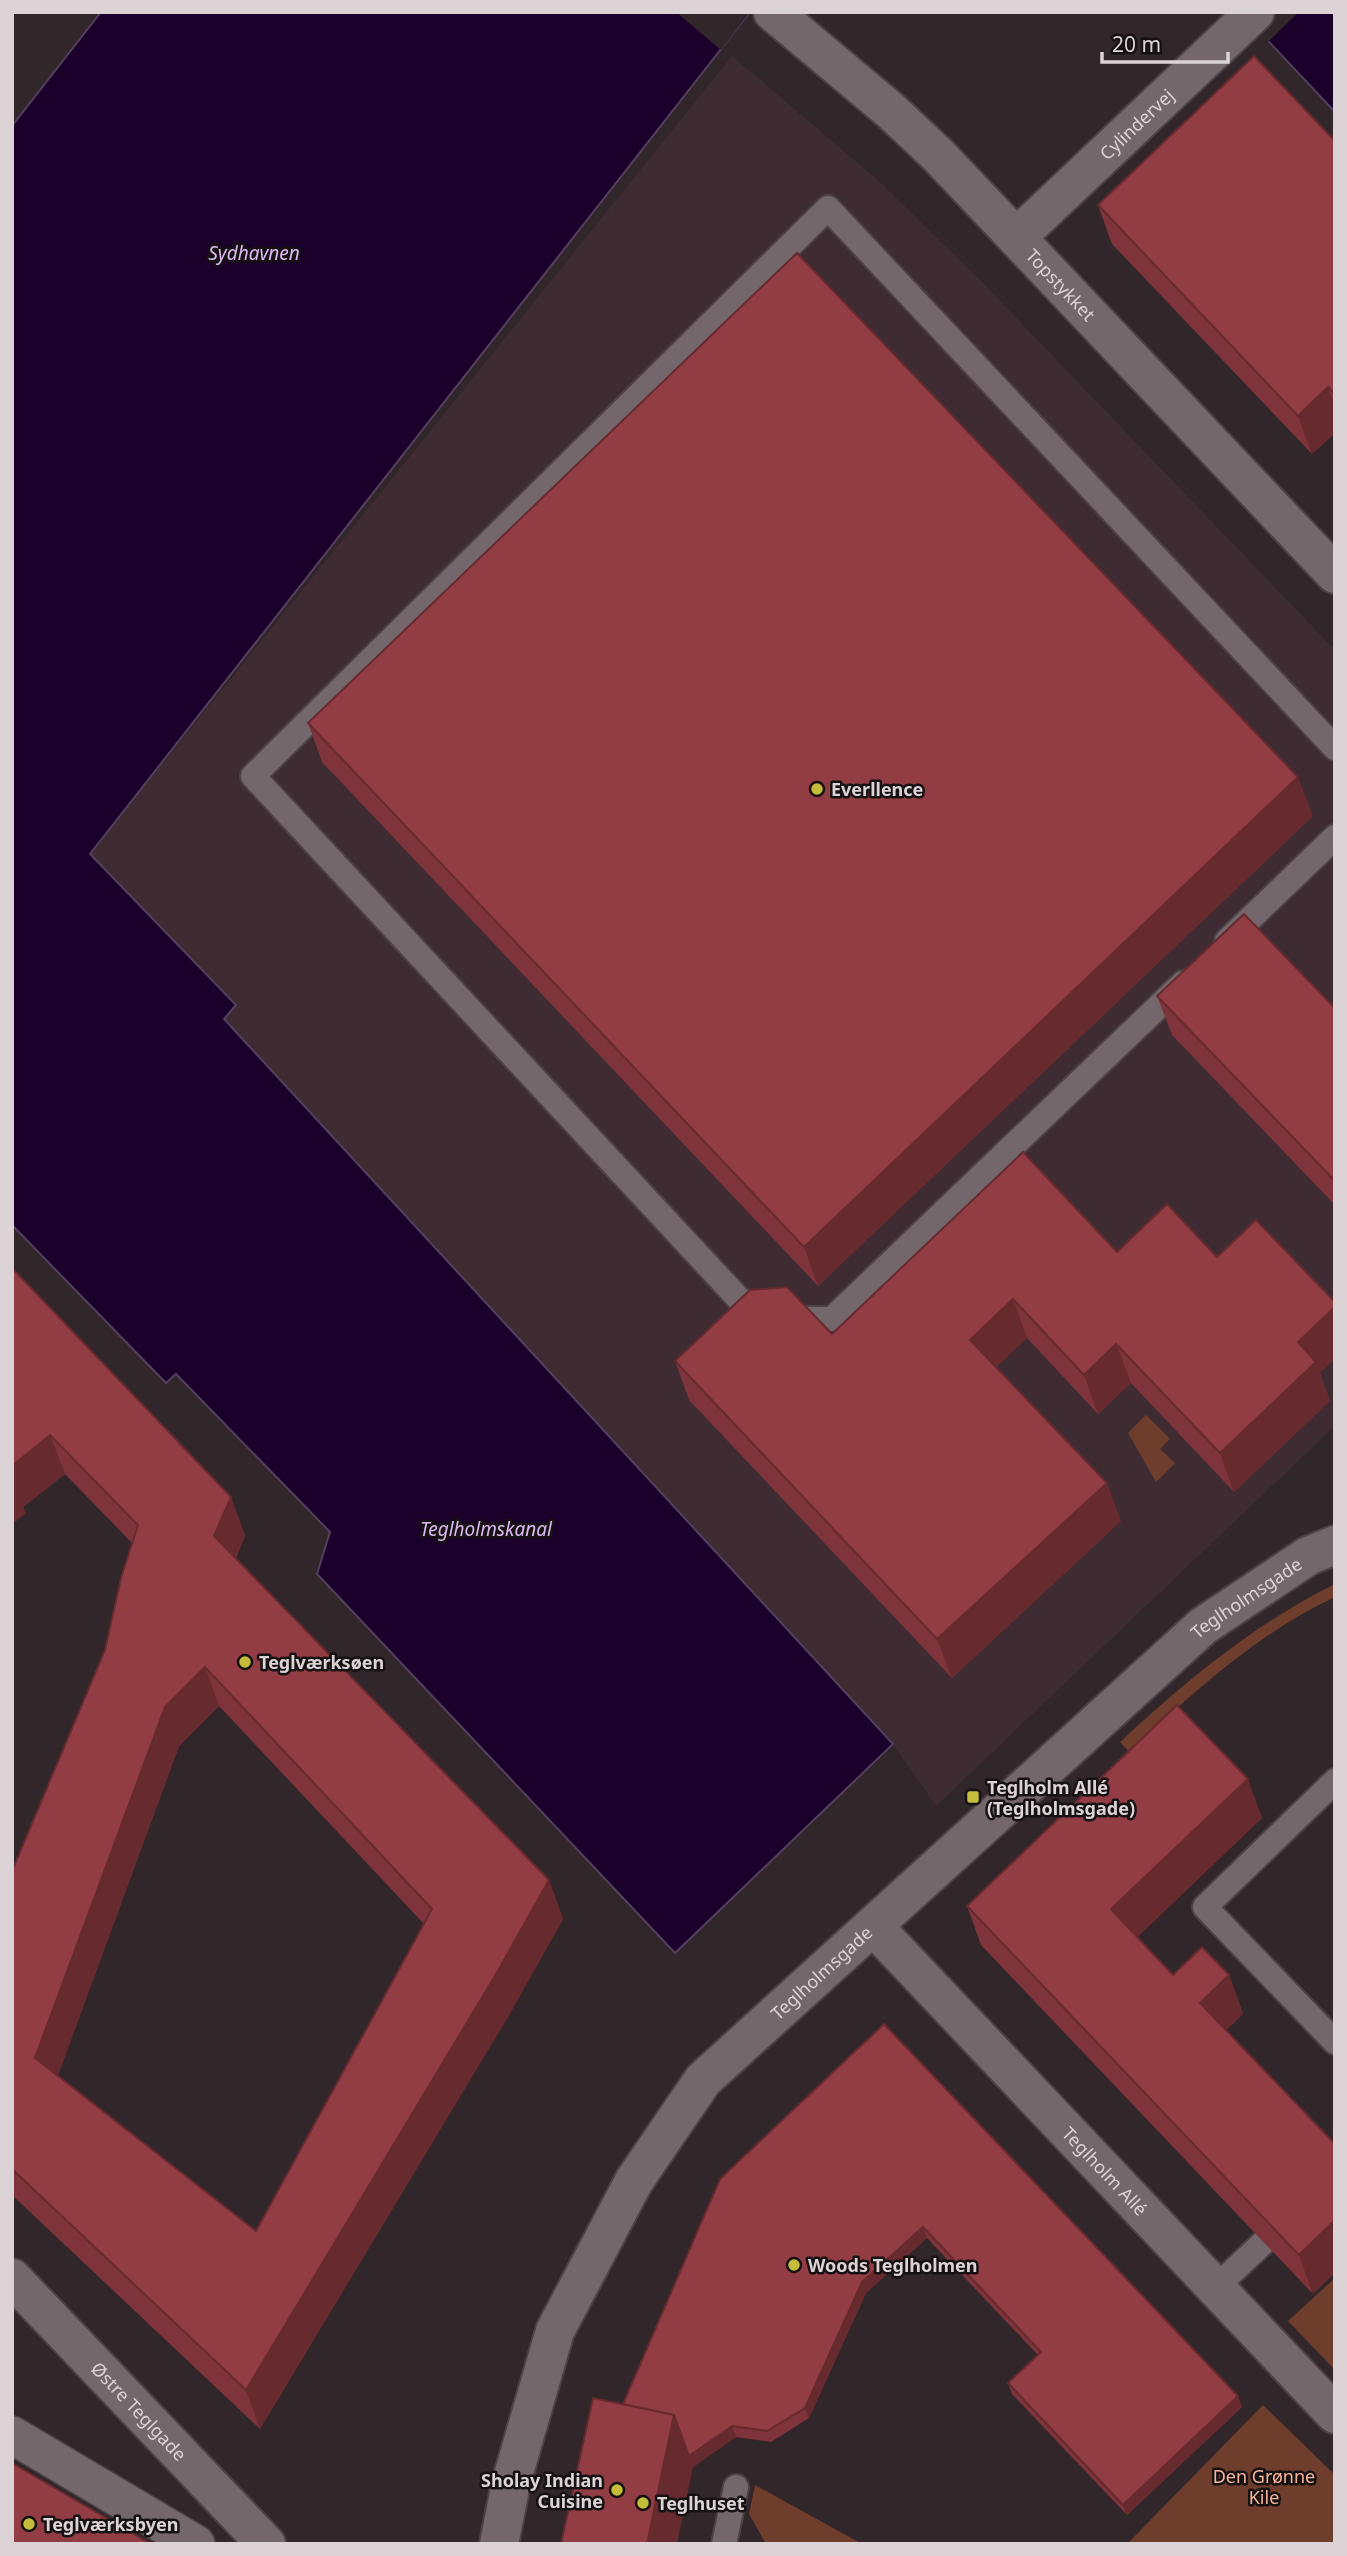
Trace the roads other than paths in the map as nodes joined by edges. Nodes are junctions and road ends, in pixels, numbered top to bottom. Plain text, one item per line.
1 (773, 12) edge
2 (1244, 22) edge
3 (1018, 236) junction
4 (1335, 574) edge
5 (1335, 748) edge
6 (1335, 837) edge
7 (1335, 1545) edge
8 (1335, 1781) edge
9 (874, 1927) junction
10 (1335, 2042) edge
11 (1264, 2242) edge
12 (12, 2278) edge
13 (1215, 2288) junction
14 (1335, 2414) edge
15 (12, 2435) edge
16 (736, 2487) dead end
17 (196, 2544) edge
18 (266, 2544) edge
19 (499, 2544) edge
20 (724, 2544) edge

1 - 3 street, Topstykket
2 - 3 street, Cylindervej
3 - 4 street, Topstykket
5 - 6 lane
7 - 9 street, Teglholmsgade
8 - 10 lane
9 - 13 street, Teglholm Allé
9 - 19 street, Teglholmsgade
11 - 13 lane
12 - 18 street, Østre Teglgade
13 - 14 street, Teglholm Allé
15 - 17 street
16 - 20 lane

